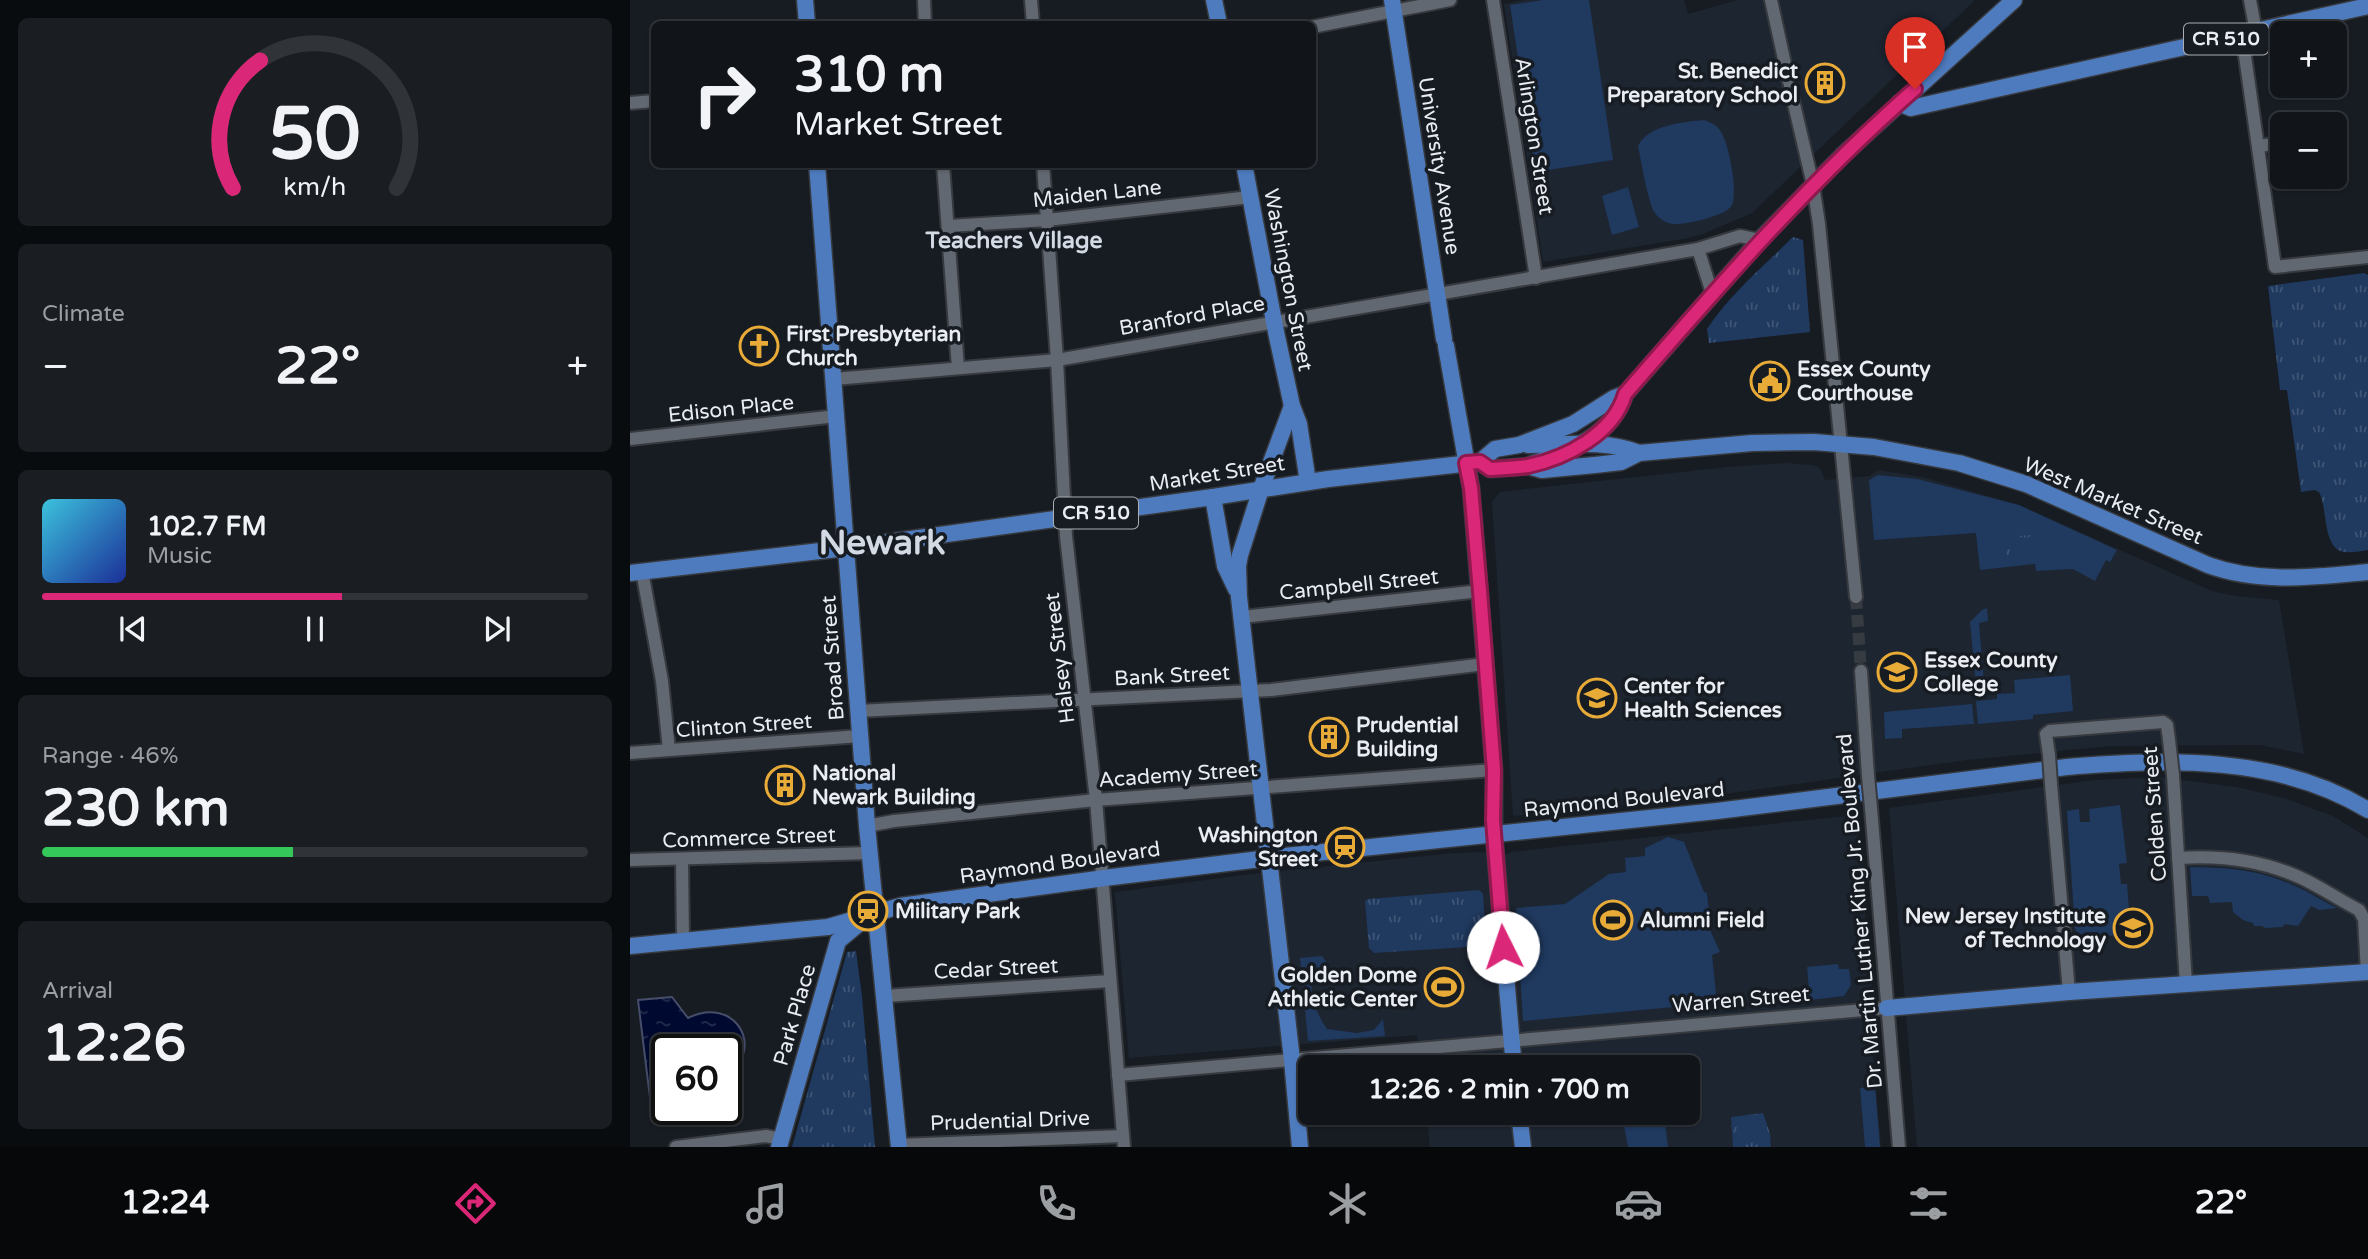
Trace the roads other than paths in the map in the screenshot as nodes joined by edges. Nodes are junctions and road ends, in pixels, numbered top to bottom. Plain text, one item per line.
1 (805, 0) edge
2 (924, 0) edge
3 (1031, 0) edge
4 (1214, 0) edge
5 (1450, 0) edge
6 (1493, 0) edge
7 (1771, 0) edge
8 (2014, 0) edge
9 (2250, 0) edge
10 (1393, 5) edge
11 (2368, 6) edge
12 (807, 21) edge
13 (925, 21) edge
14 (1033, 21) edge
15 (1218, 21) edge
16 (1316, 26) edge
17 (2249, 34) junction
18 (651, 101) edge
19 (630, 103) edge
20 (1899, 103) junction
21 (2270, 146) edge
22 (2258, 150) junction
23 (2270, 150) edge
24 (817, 168) edge
25 (943, 168) edge
26 (1043, 168) edge
27 (1245, 168) edge
28 (1813, 185) junction
29 (1250, 197) junction
30 (1046, 220) junction
31 (948, 226) junction
32 (1760, 240) junction
33 (1698, 249) junction
34 (2368, 257) edge
35 (1536, 278) junction
36 (1712, 293) junction
37 (1437, 295) junction
38 (1274, 322) junction
39 (1057, 360) junction
40 (958, 368) junction
41 (834, 379) junction
42 (1625, 394) junction
43 (1292, 406) junction
44 (837, 416) junction
45 (630, 439) edge
46 (1842, 444) junction
47 (1581, 445) junction
48 (1518, 446) junction
49 (1639, 453) junction
50 (1473, 463) junction
51 (1528, 466) junction
52 (1308, 482) junction
53 (1261, 489) junction
54 (1213, 497) junction
55 (1065, 518) junction
56 (846, 548) junction
57 (636, 572) edge
58 (2368, 572) edge
59 (1480, 591) junction
60 (1239, 597) junction
61 (1856, 597) tunnel mouth
62 (1242, 617) junction
63 (1485, 664) junction
64 (1861, 671) tunnel mouth
65 (1251, 691) junction
66 (1084, 699) junction
67 (858, 711) junction
68 (860, 736) junction
69 (669, 750) junction
70 (630, 753) edge
71 (1494, 770) junction
72 (1261, 788) junction
73 (1096, 800) junction
74 (2368, 810) edge
75 (867, 826) junction
76 (1494, 836) junction
77 (870, 853) junction
78 (1269, 858) junction
79 (2178, 858) junction
80 (682, 859) junction
81 (630, 860) edge
82 (1101, 878) junction
83 (876, 912) junction
84 (683, 940) junction
85 (630, 946) edge
86 (2367, 972) edge
87 (1110, 981) junction
88 (2186, 984) junction
89 (2069, 992) junction
90 (885, 996) junction
91 (1887, 1008) junction
92 (1511, 1042) junction
93 (1512, 1055) edge
94 (1293, 1060) junction
95 (1118, 1075) junction
96 (1520, 1125) edge
97 (1123, 1142) edge
98 (780, 1143) edge
99 (899, 1146) edge
100 (676, 1147) edge
101 (1300, 1147) edge
102 (1523, 1147) edge
103 (1899, 1147) edge

1 - 12 main road
2 - 13 street
3 - 14 street
4 - 15 main road
5 - 10 street
6 - 35 street, Arlington Street
7 - 28 street
8 - 20 main road
9 - 17 street
10 - 16 street
10 - 37 main road, University Avenue
11 - 17 main road, CR 510
17 - 20 main road, CR 510
17 - 22 street
18 - 19 street
20 - 28 main road, CR 510
21 - 22 street
22 - 23 street
22 - 34 street
24 - 41 main road, Broad Street
25 - 31 street
26 - 30 street, Halsey Street
27 - 29 main road, Washington Street
28 - 32 main road, CR 510
28 - 46 street
29 - 30 street, Maiden Lane
29 - 38 main road, Washington Street
30 - 31 street, Maiden Lane
30 - 39 street, Halsey Street
31 - 40 street
32 - 33 street, Branford Place
32 - 36 main road, CR 510
33 - 35 street, Branford Place
33 - 36 street
35 - 37 street, Branford Place
36 - 42 main road, CR 510
37 - 38 street, Branford Place
37 - 50 main road, University Avenue
38 - 39 street, Branford Place
38 - 43 main road, Washington Street
39 - 40 street, Branford Place
39 - 55 street, Halsey Street
40 - 41 street, Branford Place
41 - 44 main road, Broad Street
42 - 47 main road, CR 510
42 - 48 main road, CR 510
43 - 52 main road, Washington Street
43 - 53 main road
44 - 45 street, Edison Place
44 - 56 main road, Broad Street
46 - 49 main road, Market Street
46 - 58 main road, West Market Street
46 - 61 street
47 - 48 main road, Market Street
47 - 49 main road, Market Street
47 - 51 main road
48 - 50 main road, CR 510
49 - 51 main road, Market Street
50 - 51 main road, Market Street
50 - 52 main road, Market Street / CR 510
50 - 59 main road, University Avenue
52 - 53 main road, Market Street / CR 510
53 - 54 main road, Market Street / CR 510
53 - 60 main road
54 - 55 main road, Market Street / CR 510
54 - 60 main road
55 - 56 main road, Market Street / CR 510
55 - 66 street, Halsey Street
56 - 57 main road, Market Street / CR 510
56 - 67 main road, Broad Street
57 - 69 street
59 - 62 street, Campbell Street
59 - 63 main road, University Avenue
60 - 62 main road
62 - 65 main road
63 - 65 street, Bank Street
63 - 71 main road, University Avenue
64 - 91 street, Dr. Martin Luther King Jr. Boulevard, bridge
65 - 66 street, Bank Street
65 - 72 main road
66 - 67 street, Bank Street
66 - 73 street, Halsey Street
67 - 68 main road, Broad Street
68 - 69 street, Clinton Street
68 - 75 main road, Broad Street
69 - 70 street, Clinton Street
71 - 72 street, Academy Street
71 - 76 main road, University Avenue
72 - 73 street, Academy Street
72 - 78 main road
73 - 75 street, Academy Street
73 - 82 street, Halsey Street
74 - 76 main road, Raymond Boulevard
75 - 77 main road, Broad Street
76 - 78 main road, Raymond Boulevard
76 - 92 main road, University Avenue
77 - 80 street, Commerce Street
77 - 83 main road, Broad Street
78 - 82 main road, Raymond Boulevard
78 - 94 main road
79 - 86 street
79 - 88 street, Colden Street
79 - 89 street, Colden Street, bridge
80 - 81 street, Commerce Street
80 - 84 street
82 - 83 main road, Raymond Boulevard
82 - 87 street, Halsey Street
83 - 84 main road, Raymond Boulevard
83 - 90 main road, Broad Street
83 - 98 main road, Park Place
84 - 85 main road, Raymond Boulevard
86 - 88 main road, Warren Street
87 - 90 street, Cedar Street
87 - 95 street, Halsey Street
88 - 89 main road, Warren Street
89 - 91 main road, Warren Street
90 - 99 main road, Broad Street
91 - 92 street, Warren Street
91 - 103 street, Dr. Martin Luther King Jr. Boulevard
92 - 93 main road, University Avenue
92 - 94 street, Warren Street
94 - 95 street, Warren Street
94 - 101 main road
95 - 97 street, Halsey Street
96 - 102 main road
97 - 99 street, Prudential Drive
98 - 100 street

